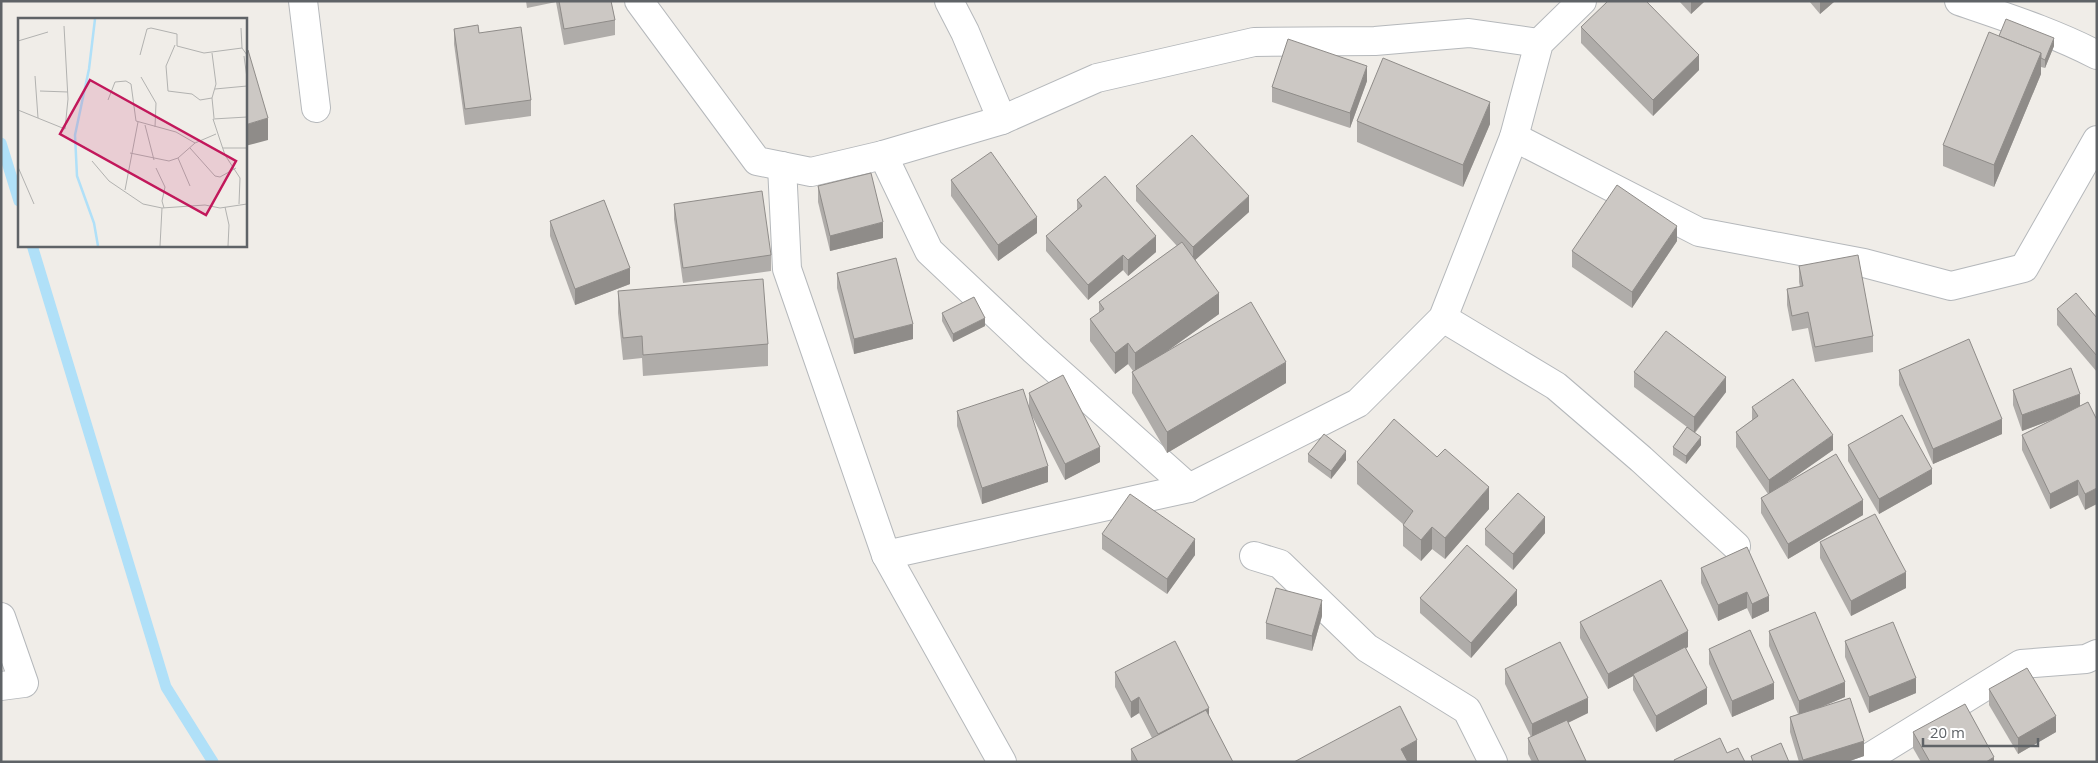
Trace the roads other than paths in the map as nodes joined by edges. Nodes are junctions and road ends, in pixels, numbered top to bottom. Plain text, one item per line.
1 (303, 1) edge
2 (639, 1) edge
3 (949, 1) edge
4 (1582, 1) edge
5 (1959, 1) edge
6 (1539, 43) junction
7 (2097, 55) edge
8 (316, 108) dead end
9 (1002, 120) junction
10 (1514, 137) junction
11 (2097, 140) edge
12 (883, 155) junction
13 (782, 166) junction
14 (1443, 318) junction
15 (1189, 488) junction
16 (1736, 546) dead end
17 (886, 555) junction
18 (1254, 556) dead end
19 (1, 617) edge
20 (2097, 654) edge
21 (1, 686) edge
22 (1002, 762) edge
23 (1493, 762) edge
24 (1862, 762) edge

1 - 8 street
2 - 13 street
3 - 9 street
4 - 6 street
5 - 7 street
6 - 9 street
6 - 10 street
9 - 12 street
10 - 11 street
10 - 14 street
12 - 13 street
12 - 15 street
13 - 17 street
14 - 15 street
14 - 16 street
15 - 17 street
17 - 22 street
18 - 23 street
19 - 21 street
20 - 24 street

